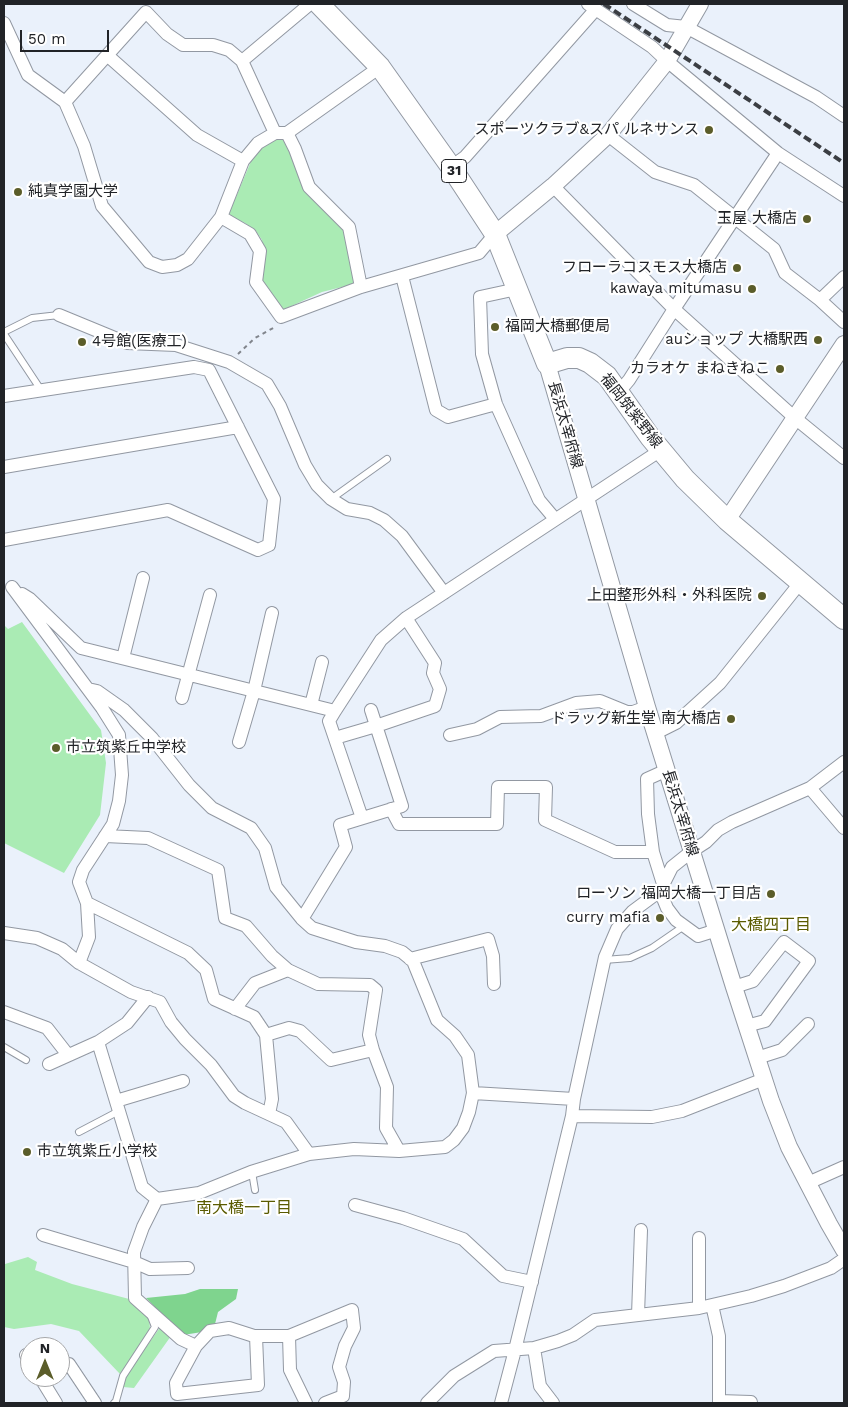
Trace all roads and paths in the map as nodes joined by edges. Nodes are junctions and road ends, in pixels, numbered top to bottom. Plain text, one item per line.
1 (310, 4) edge
2 (319, 4) edge
3 (634, 4) edge
4 (700, 4) edge
5 (592, 6) edge
6 (150, 8) edge
7 (4, 24) edge
8 (686, 27) junction
9 (107, 55) junction
10 (242, 61) junction
11 (667, 61) junction
12 (380, 66) junction
13 (65, 102) junction
14 (844, 116) edge
15 (281, 133) junction
16 (608, 135) junction
17 (778, 153) junction
18 (243, 161) junction
19 (451, 167) junction
20 (553, 186) junction
21 (844, 196) edge
22 (221, 217) junction
23 (735, 217) junction
24 (494, 234) junction
25 (402, 276) junction
26 (844, 277) edge
27 (361, 287) junction
28 (517, 289) junction
29 (820, 300) junction
30 (674, 309) junction
31 (59, 315) joint
32 (281, 317) junction
33 (844, 322) edge
34 (4, 333) edge
35 (844, 344) edge
36 (207, 355) junction
37 (229, 362) junction
38 (547, 364) junction
39 (202, 368) junction
40 (41, 390) junction
41 (618, 393) junction
42 (4, 396) edge
43 (496, 404) junction
44 (795, 418) junction
45 (238, 427) junction
46 (661, 450) junction
47 (844, 458) edge
48 (387, 459) dead end
49 (4, 467) edge
50 (586, 498) junction
51 (331, 499) junction
52 (555, 519) junction
53 (727, 520) junction
54 (4, 540) edge
55 (143, 578) dead end
56 (800, 583) junction
57 (8, 586) edge
58 (444, 593) junction
59 (210, 595) dead end
60 (272, 613) dead end
61 (406, 618) junction
62 (844, 619) edge
63 (123, 658) junction
64 (322, 662) dead end
65 (188, 674) junction
66 (88, 689) junction
67 (254, 690) junction
68 (182, 698) dead end
69 (311, 705) junction
70 (648, 706) junction
71 (371, 710) dead end
72 (335, 711) junction
73 (376, 726) junction
74 (656, 733) junction
75 (450, 735) dead end
76 (335, 738) junction
77 (239, 742) dead end
78 (844, 762) edge
79 (667, 770) junction
80 (810, 788) junction
81 (391, 809) junction
82 (362, 818) junction
83 (844, 828) edge
84 (105, 836) junction
85 (692, 851) junction
86 (653, 852) junction
87 (661, 888) junction
88 (87, 903) junction
89 (302, 919) junction
90 (684, 926) junction
91 (717, 930) junction
92 (4, 933) edge
93 (410, 959) junction
94 (604, 960) junction
95 (79, 963) junction
96 (288, 970) junction
97 (494, 984) dead end
98 (734, 987) junction
99 (148, 997) junction
100 (235, 1009) junction
101 (4, 1012) edge
102 (808, 1024) dead end
103 (746, 1026) junction
104 (266, 1035) junction
105 (98, 1042) junction
106 (4, 1047) edge
107 (373, 1050) junction
108 (68, 1056) junction
109 (757, 1058) junction
110 (26, 1060) dead end
111 (49, 1064) dead end
112 (764, 1079) junction
113 (182, 1081) dead end
114 (473, 1093) junction
115 (574, 1098) junction
116 (118, 1106) junction
117 (269, 1114) junction
118 (572, 1116) junction
119 (79, 1132) dead end
120 (399, 1151) junction
121 (309, 1154) junction
122 (844, 1167) edge
123 (252, 1172) junction
124 (808, 1183) junction
125 (255, 1190) dead end
126 (157, 1199) junction
127 (355, 1205) dead end
128 (641, 1230) dead end
129 (43, 1235) dead end
130 (699, 1238) dead end
131 (844, 1250) edge
132 (844, 1259) edge
133 (134, 1262) junction
134 (188, 1268) dead end
135 (532, 1282) junction
136 (712, 1305) junction
137 (698, 1308) junction
138 (148, 1309) junction
139 (638, 1315) junction
140 (256, 1336) junction
141 (289, 1336) junction
142 (196, 1346) junction
143 (534, 1348) junction
144 (515, 1350) junction
145 (70, 1366) edge
146 (46, 1387) edge
147 (719, 1402) edge
148 (751, 1402) dead end
149 (56, 1403) edge
150 (95, 1403) edge
151 (114, 1403) edge
152 (306, 1403) edge
153 (325, 1403) edge
154 (427, 1403) edge
155 (500, 1403) edge
156 (553, 1403) edge

1 - 10 street
2 - 12 main road, 31
3 - 8 street
4 - 8 street
5 - 11 street
5 - 19 street
6 - 9 street
6 - 10 street
7 - 13 street
8 - 11 street
8 - 14 street
9 - 13 street
9 - 18 street
10 - 15 street
11 - 16 street
11 - 17 street
12 - 15 street
12 - 19 main road, 31
13 - 22 street
15 - 18 street
15 - 27 street
16 - 20 street
16 - 23 street
17 - 21 street
17 - 23 street
18 - 22 street
19 - 24 main road, 31
20 - 24 street
20 - 30 street
22 - 32 street
23 - 29 street
23 - 30 street
24 - 25 street
24 - 28 main road, 31
25 - 27 street
25 - 43 street
26 - 29 street
27 - 32 street
28 - 38 main road, 31
28 - 43 street
29 - 33 street
30 - 41 street
30 - 44 street
31 - 34 lane
31 - 36 street
32 - 37 path
34 - 40 lane
35 - 44 street
36 - 37 street
36 - 39 street
37 - 51 street
38 - 41 main road, 福岡筑紫野線
38 - 50 street, 長浜太宰府線
39 - 40 street
39 - 45 street
40 - 42 street
41 - 46 main road, 福岡筑紫野線
43 - 52 street
44 - 47 street
44 - 53 street
45 - 49 street
45 - 54 street
46 - 50 street
46 - 53 main road, 福岡筑紫野線
48 - 51 lane
50 - 52 street
50 - 70 street, 長浜太宰府線
51 - 58 street
52 - 58 street
53 - 56 main road, 福岡筑紫野線
55 - 63 street
56 - 62 main road, 福岡筑紫野線
56 - 74 street
57 - 63 street
57 - 66 street
58 - 61 street
59 - 65 street
60 - 67 street
61 - 72 street
61 - 73 street
63 - 65 street
64 - 69 street
65 - 67 street
65 - 68 street
66 - 84 street
66 - 89 street
67 - 69 street
67 - 77 street
69 - 72 street
70 - 74 street, 長浜太宰府線
70 - 75 street
71 - 73 street
72 - 76 street
73 - 76 street
73 - 81 street
74 - 79 street, 長浜太宰府線
76 - 82 street
78 - 80 street
79 - 85 street, 長浜太宰府線
79 - 86 street
80 - 83 street
80 - 85 street
81 - 82 street
81 - 86 street
82 - 89 street
84 - 88 street
84 - 96 street
85 - 87 street
85 - 91 street, 長浜太宰府線
86 - 87 street
87 - 90 street
87 - 94 street
88 - 95 street
88 - 100 street
89 - 93 street
90 - 91 street
90 - 94 lane
91 - 98 street, 長浜太宰府線
92 - 95 street
93 - 97 street
93 - 114 street
94 - 115 street
95 - 99 street
96 - 100 street
96 - 107 street
98 - 103 street, 長浜太宰府線
98 - 103 street
99 - 105 street
99 - 117 street
100 - 104 street
101 - 108 street
102 - 109 street
103 - 109 street, 長浜太宰府線
104 - 107 street
104 - 117 street
105 - 108 street
105 - 116 street
106 - 110 lane
107 - 120 street
108 - 111 street
109 - 112 street, 長浜太宰府線
112 - 118 street
112 - 124 street, 長浜太宰府線
113 - 116 street
114 - 115 street
114 - 120 street
115 - 118 street
116 - 119 lane
116 - 126 street
117 - 121 street
118 - 135 street
120 - 121 street
121 - 123 street
122 - 124 street
123 - 125 lane
123 - 126 street
124 - 131 street, 長浜太宰府線
126 - 133 street
127 - 135 street
128 - 139 street
129 - 133 street
130 - 137 street
132 - 136 street
133 - 134 street
133 - 138 street
135 - 144 street
136 - 137 street
136 - 147 street
137 - 139 street
138 - 142 street
138 - 151 lane
139 - 143 street
140 - 141 street
140 - 142 street
140 - 142 street
141 - 152 street
141 - 153 street
143 - 144 street
143 - 156 street
144 - 154 street
144 - 155 street
145 - 150 street
146 - 149 street
147 - 148 street

